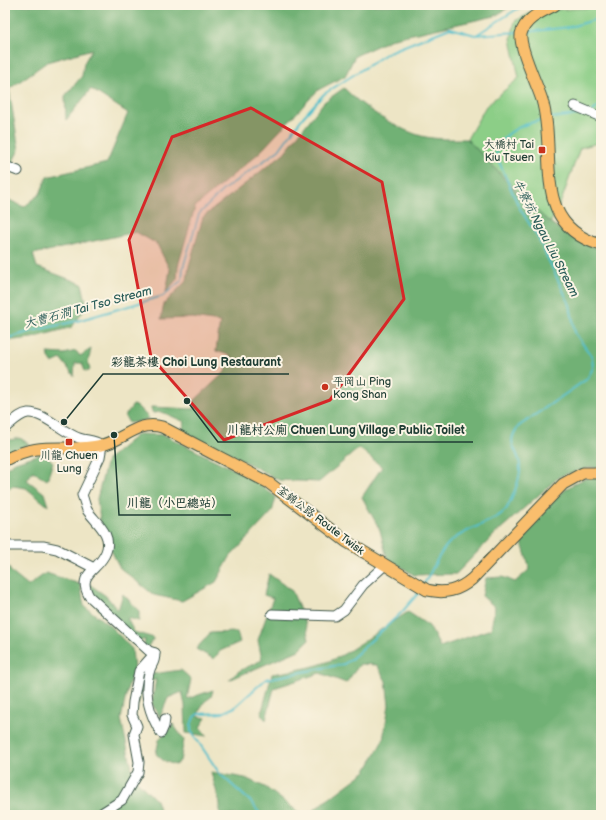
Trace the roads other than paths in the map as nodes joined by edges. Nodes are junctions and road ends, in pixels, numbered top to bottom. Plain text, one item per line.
1 (555, 5) edge
2 (575, 106) dead end
3 (601, 117) edge
4 (5, 166) edge
5 (18, 171) dead end
6 (601, 245) edge
7 (5, 428) edge
8 (102, 445) junction
9 (5, 460) edge
10 (601, 473) edge
11 (5, 546) edge
12 (385, 565) junction
13 (94, 568) junction
14 (272, 614) dead end
15 (155, 653) junction
16 (164, 719) dead end
17 (102, 815) edge

1 - 6 main road
2 - 3 street
4 - 5 street
7 - 8 street
8 - 9 main road, 荃錦公路 Route Twisk
8 - 12 main road, 荃錦公路 Route Twisk
8 - 13 street
10 - 12 main road, 荃錦公路 Route Twisk
11 - 13 street
12 - 14 street
13 - 15 street
15 - 16 street
15 - 17 street

